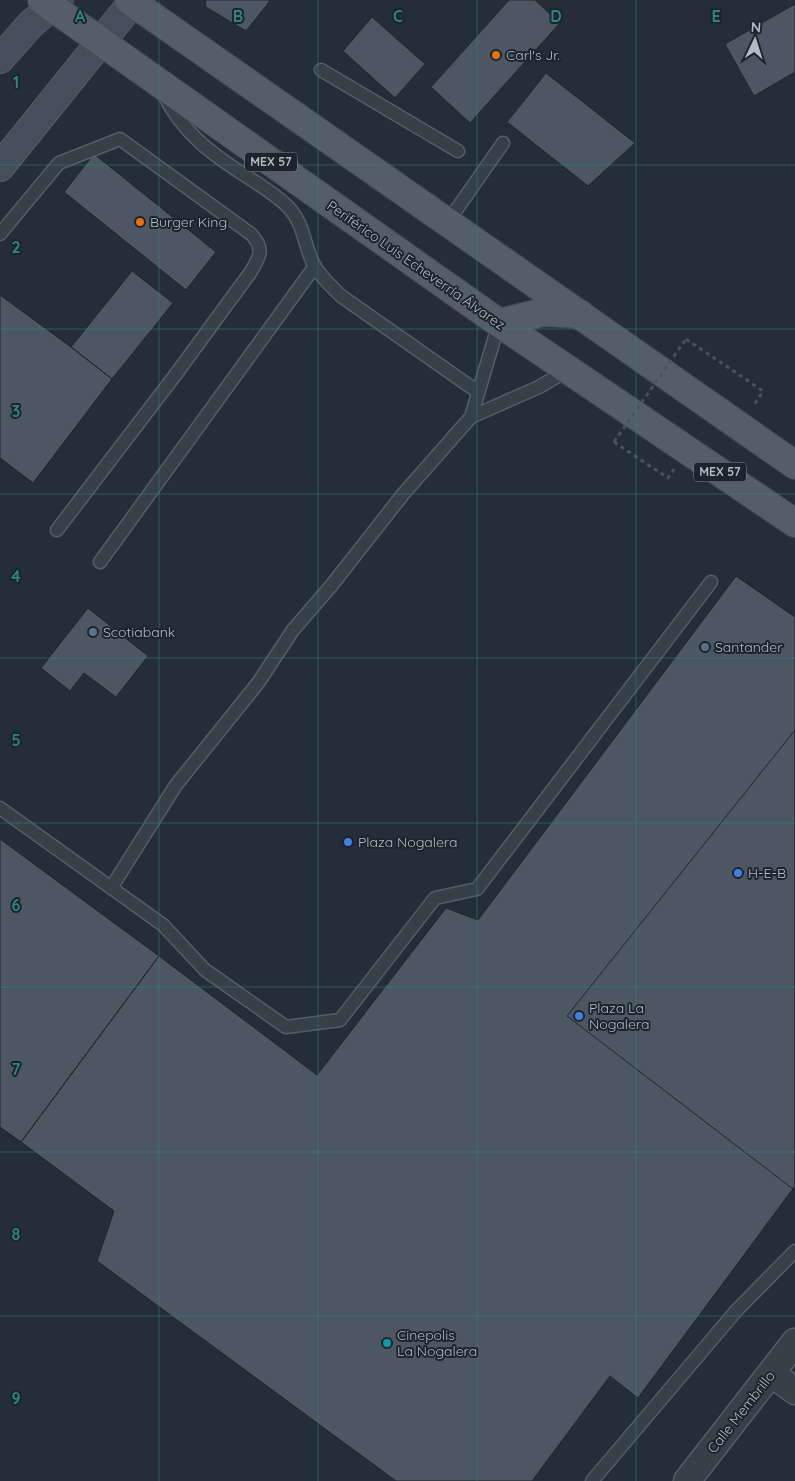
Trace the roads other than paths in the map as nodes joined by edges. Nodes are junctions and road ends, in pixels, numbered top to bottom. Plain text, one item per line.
1 (131, 1) edge
2 (50, 2) edge
3 (101, 41) junction
4 (0, 59) edge
5 (321, 70) dead end
6 (158, 82) junction
7 (503, 143) dead end
8 (458, 151) dead end
9 (0, 167) edge
10 (447, 223) junction
11 (0, 234) edge
12 (315, 266) junction
13 (580, 314) junction
14 (499, 324) junction
15 (568, 370) junction
16 (478, 392) junction
17 (471, 417) junction
18 (795, 466) edge
19 (795, 523) edge
20 (57, 530) dead end
21 (100, 562) dead end
22 (711, 582) dead end
23 (0, 808) edge
24 (111, 888) junction
25 (795, 1251) edge
26 (795, 1342) edge
27 (771, 1373) junction
28 (795, 1391) edge
29 (592, 1481) edge
30 (688, 1481) edge

1 - 3 main road
1 - 10 main road
2 - 3 main road, Periférico Luis Echeverría Álvarez / MEX 57
2 - 4 main road
3 - 6 main road, Periférico Luis Echeverría Álvarez / MEX 57
3 - 9 main road
5 - 8 lane
6 - 12 lane
6 - 14 main road, Periférico Luis Echeverría Álvarez / MEX 57
7 - 10 lane
10 - 13 main road
11 - 20 lane
12 - 16 lane
12 - 21 lane
13 - 14 main road
13 - 18 main road
14 - 15 main road, Periférico Luis Echeverría Álvarez / MEX 57
14 - 16 lane
15 - 17 lane
15 - 19 main road, Periférico Luis Echeverría Álvarez / MEX 57
16 - 17 lane
17 - 24 lane
22 - 24 lane
23 - 24 lane
25 - 29 lane
26 - 27 street, Calle Membrillo
27 - 28 street
27 - 30 street, Calle Membrillo

